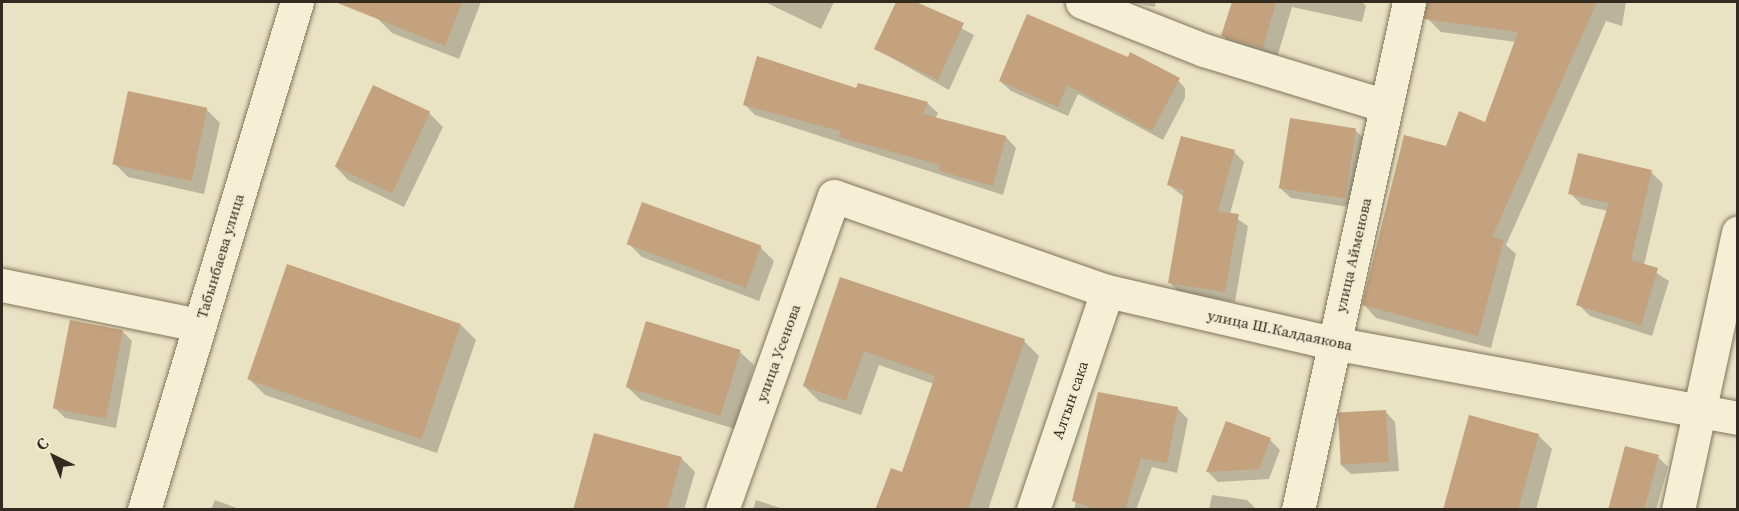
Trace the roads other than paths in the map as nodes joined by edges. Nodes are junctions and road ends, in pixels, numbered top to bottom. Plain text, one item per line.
1 (297, 2) edge
2 (1082, 2) edge
3 (1409, 2) edge
4 (1386, 105) junction
5 (834, 196) joint
6 (1737, 232) edge
7 (2, 285) edge
8 (1107, 291) junction
9 (200, 325) junction
10 (1333, 343) junction
11 (1699, 411) junction
12 (1737, 418) edge
13 (144, 510) edge
14 (722, 510) edge
15 (1033, 510) edge
16 (1298, 510) edge
17 (1678, 510) edge

1 - 9 street, Табынбаева улица
2 - 4 street
3 - 4 street, улица Айменова
4 - 10 street, улица Айменова
5 - 8 street, улица Ш.Калдаякова
5 - 14 street, улица Усенова
6 - 11 street
7 - 9 street
8 - 10 street, улица Ш.Калдаякова
8 - 15 street, Алтын сака
9 - 13 street, Табынбаева улица
10 - 11 street, улица Ш.Калдаякова
10 - 16 street, улица Айменова
11 - 12 street, улица Ш.Калдаякова
11 - 17 street

